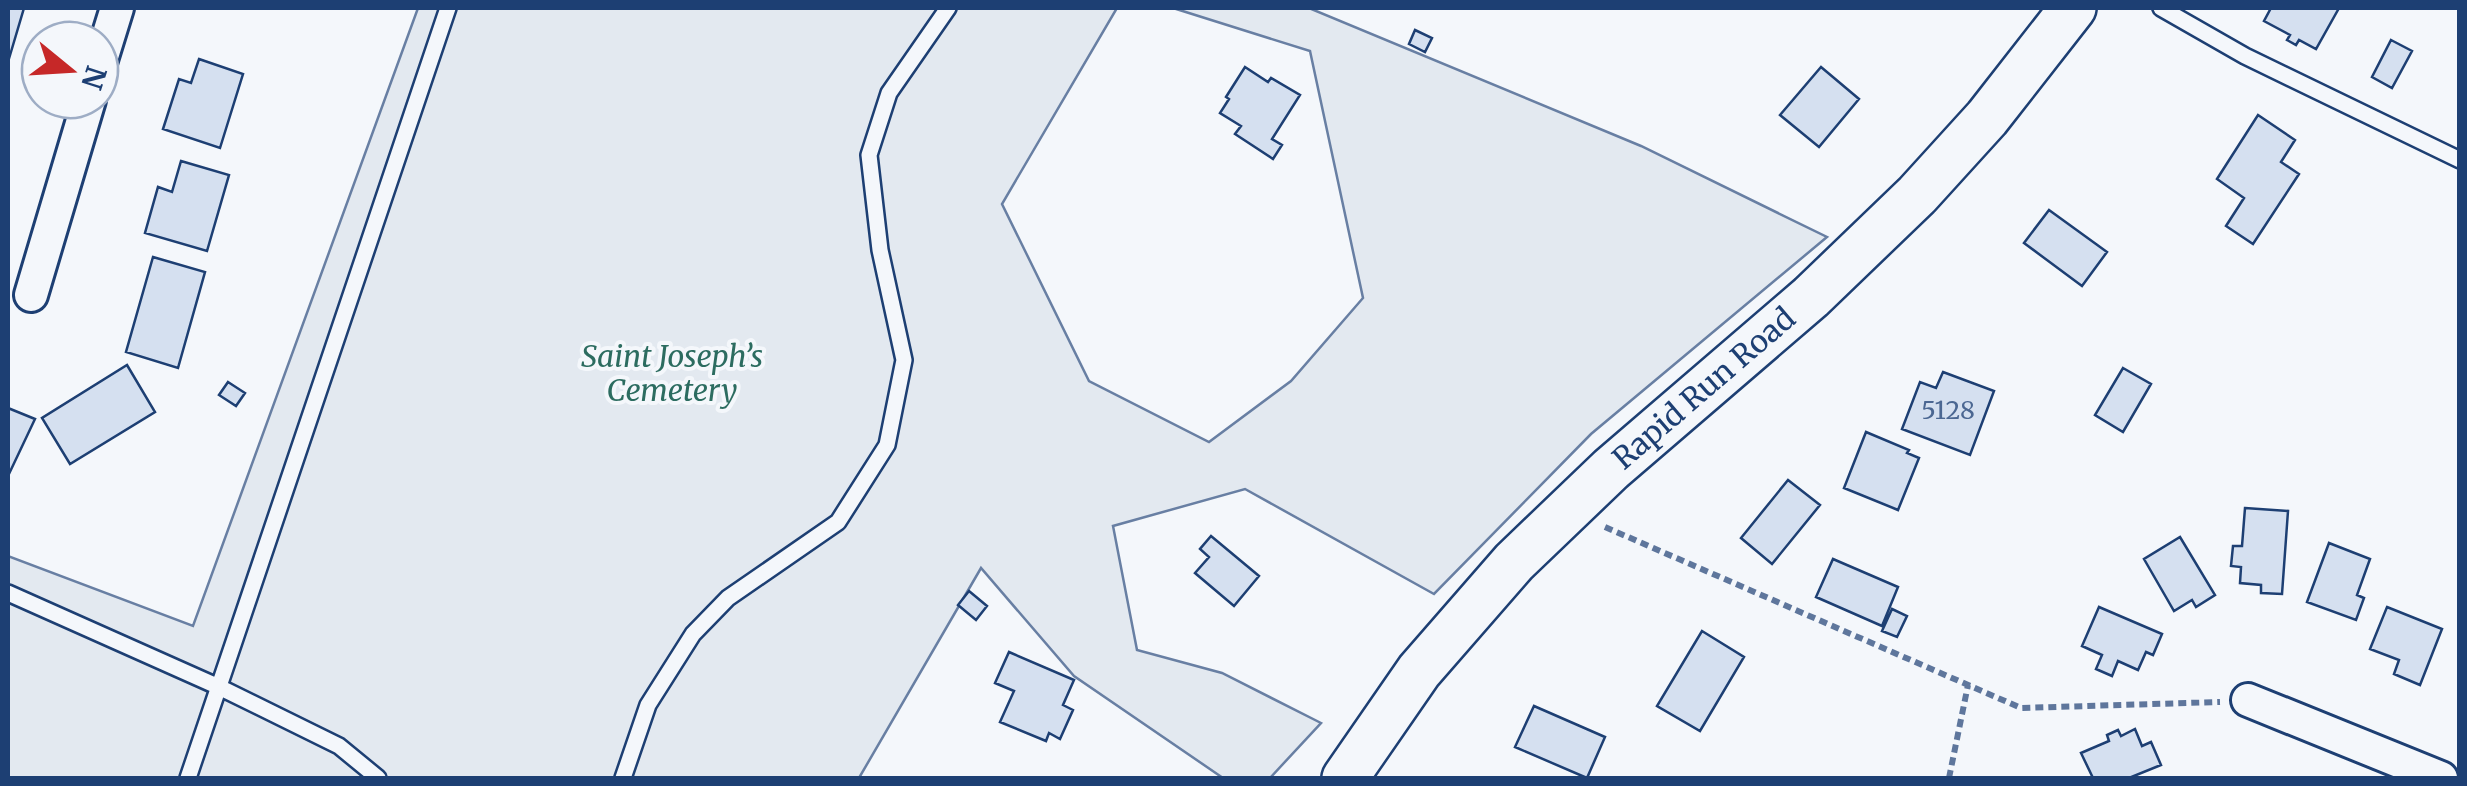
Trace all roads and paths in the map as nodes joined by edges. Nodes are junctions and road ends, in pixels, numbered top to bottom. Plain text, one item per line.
1 (448, 8) edge
2 (948, 8) edge
3 (2074, 8) edge
4 (2161, 8) edge
5 (83, 120) edge
6 (2460, 160) edge
7 (31, 295) dead end
8 (1567, 511) junction
9 (8, 593) edge
10 (1968, 685) junction
11 (219, 687) junction
12 (2248, 700) joint
13 (188, 778) edge
14 (378, 778) edge
15 (623, 778) edge
16 (1344, 778) edge
17 (1949, 778) edge
18 (2441, 778) edge

1 - 11 lane
2 - 15 lane
3 - 8 street, Rapid Run Road
4 - 6 lane
5 - 7 street
8 - 10 path
8 - 16 street, Rapid Run Road
9 - 11 lane
10 - 12 path
10 - 17 path
11 - 13 lane
11 - 14 lane
12 - 18 street

